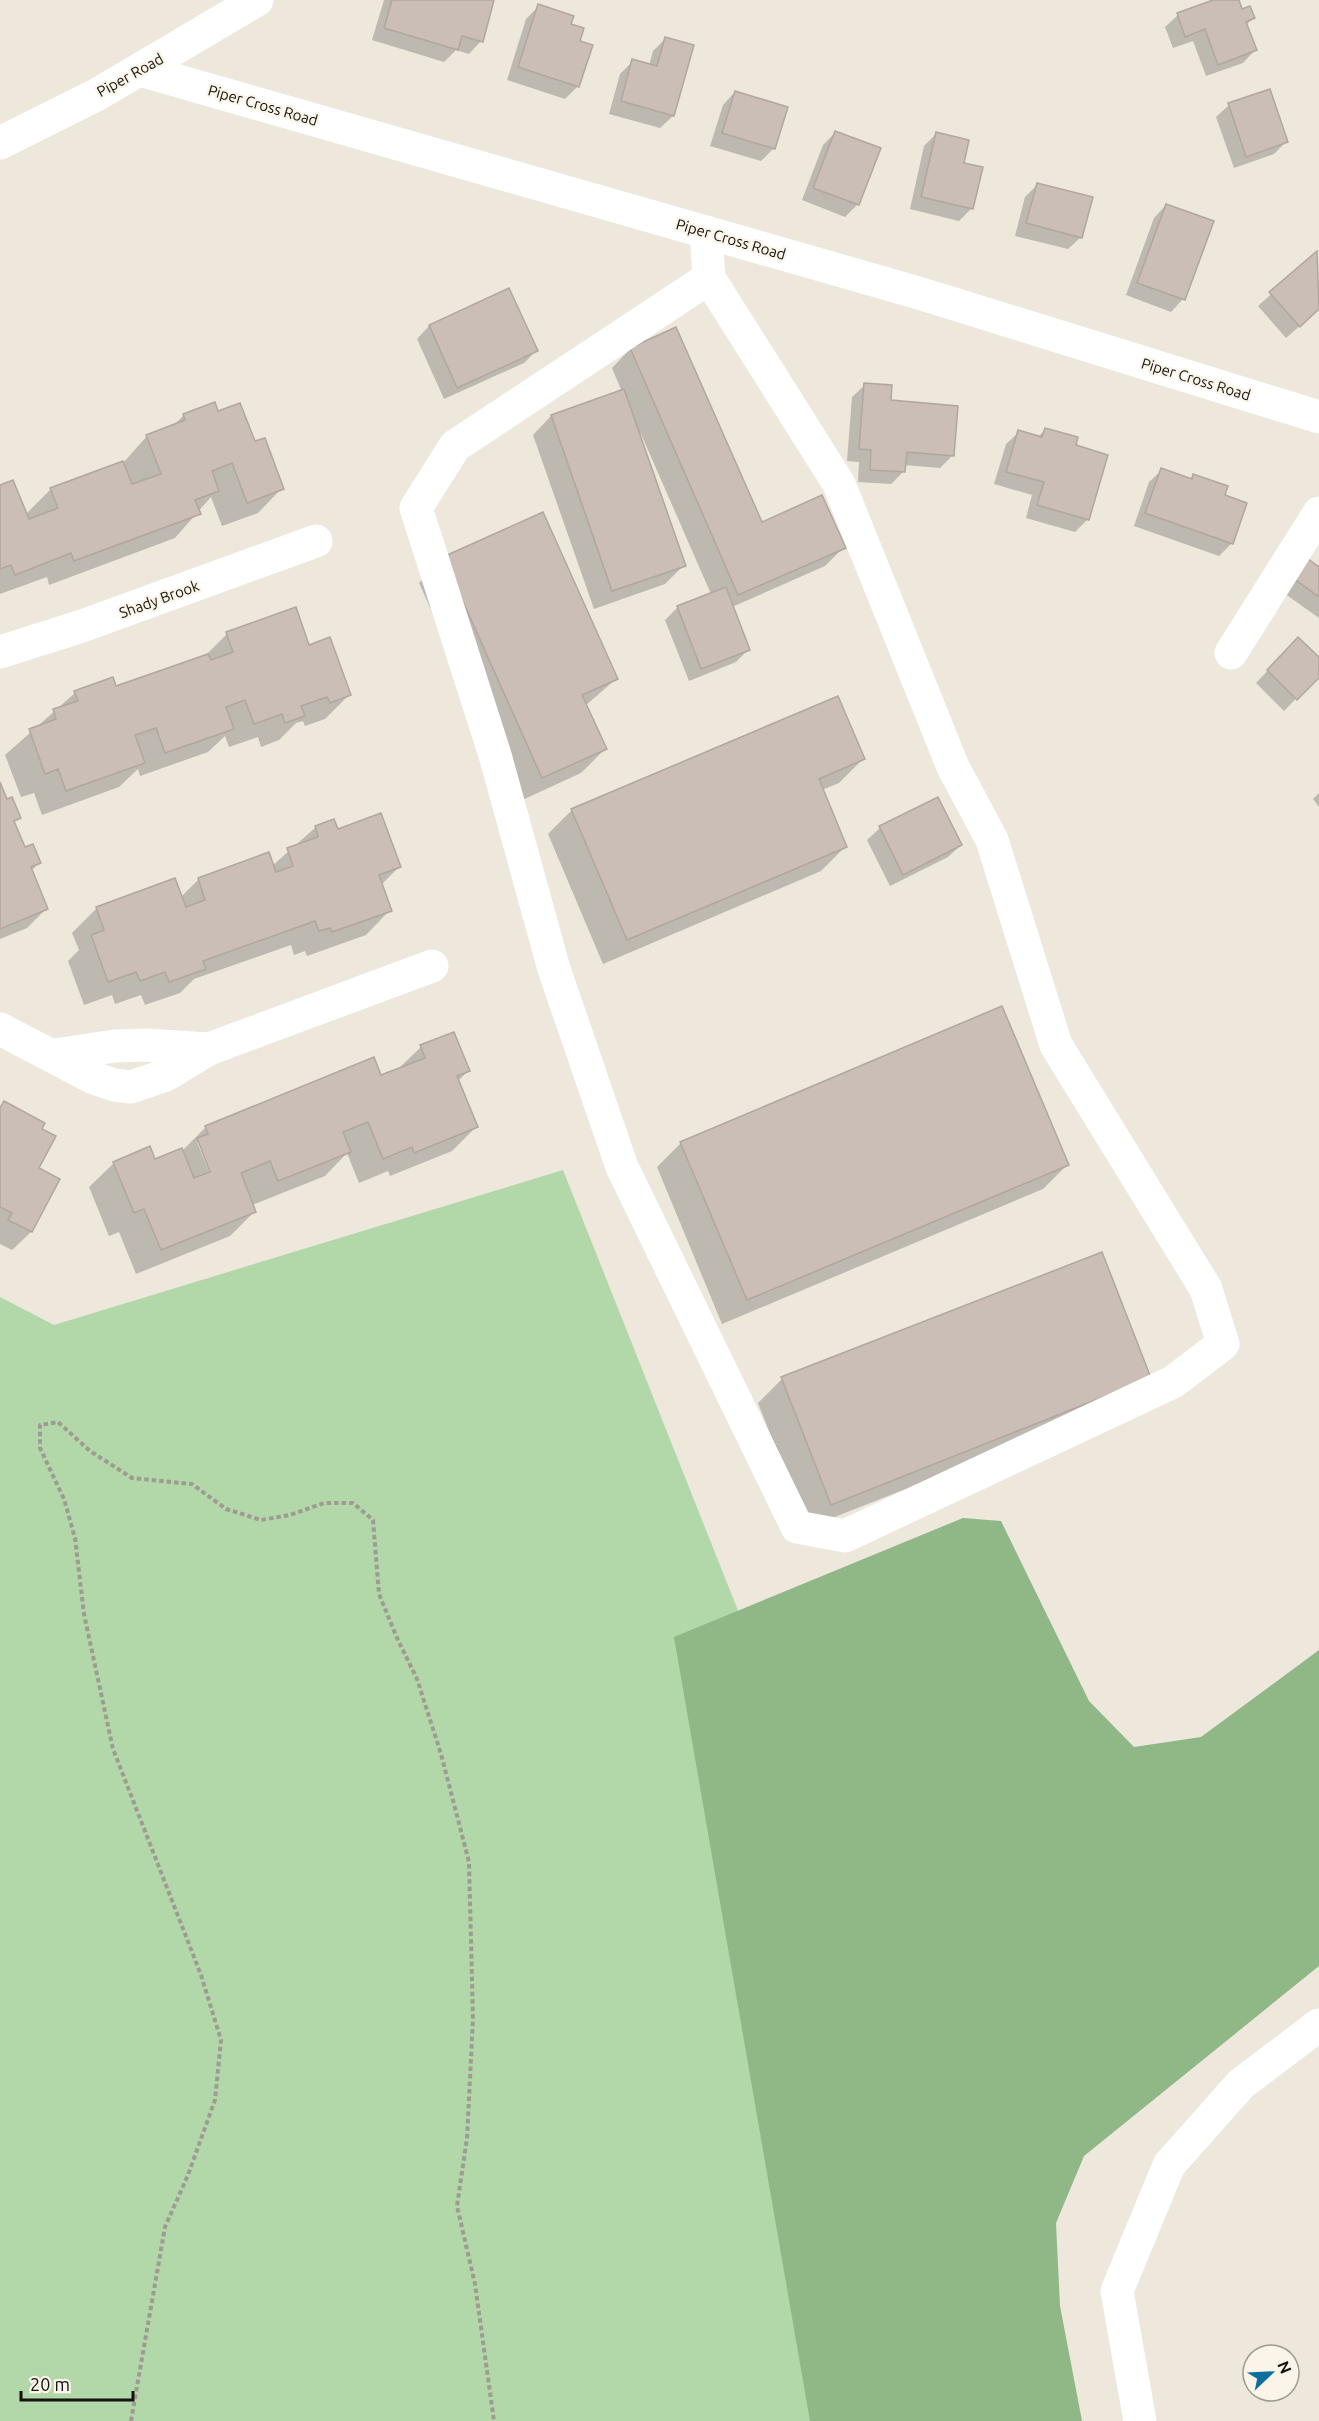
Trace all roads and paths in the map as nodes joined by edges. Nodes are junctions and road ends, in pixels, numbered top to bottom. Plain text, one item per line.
1 (257, 0) edge
2 (140, 70) junction
3 (0, 143) edge
4 (706, 232) junction
5 (709, 278) junction
6 (1319, 417) edge
7 (1319, 513) edge
8 (316, 541) dead end
9 (0, 652) edge
10 (1231, 653) dead end
11 (432, 966) dead end
12 (0, 1029) edge
13 (1319, 2025) edge
14 (131, 2421) edge
15 (494, 2421) edge
16 (1140, 2421) edge

1 - 2 main road, Piper Road
2 - 3 main road, Piper Road
2 - 4 main road, Piper Cross Road
4 - 5 main road
4 - 6 main road, Piper Cross Road
5 - 5 main road
7 - 10 main road
8 - 9 main road, Shady Brook
11 - 12 main road
13 - 16 main road
14 - 15 path

